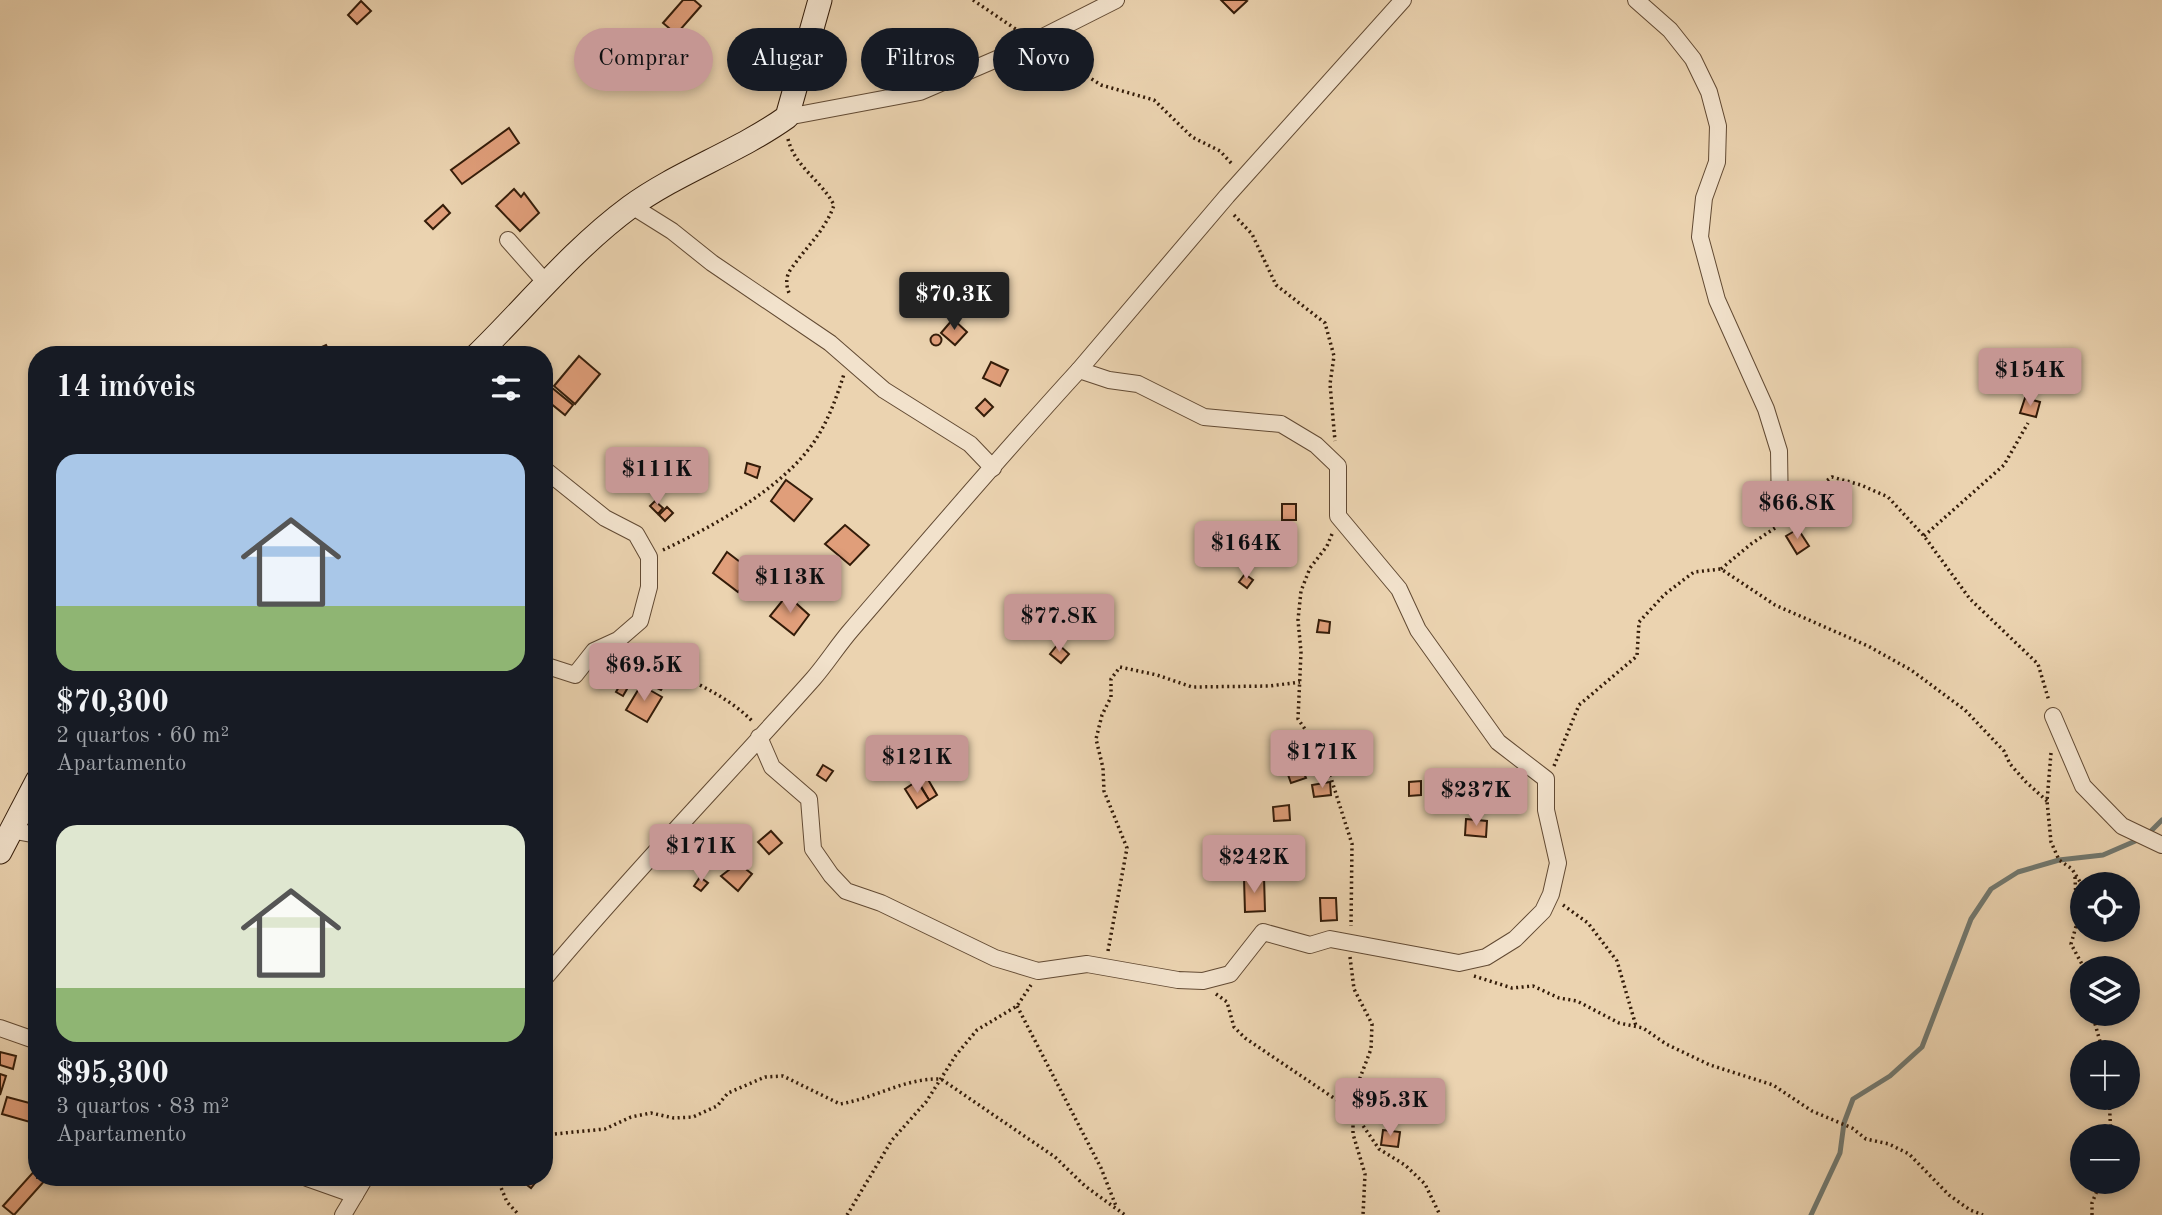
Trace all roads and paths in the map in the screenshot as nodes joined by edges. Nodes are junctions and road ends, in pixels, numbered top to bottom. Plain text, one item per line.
1 (820, 0) edge
2 (973, 0) edge
3 (1115, 0) edge
4 (1403, 0) edge
5 (1636, 0) edge
6 (1015, 28) edge
7 (1060, 28) edge
8 (993, 59) edge
9 (1094, 80) edge
10 (787, 117) junction
11 (1244, 178) junction
12 (1227, 196) junction
13 (632, 206) junction
14 (508, 240) dead end
15 (547, 284) junction
16 (796, 321) junction
17 (486, 346) edge
18 (849, 360) junction
19 (1079, 370) junction
20 (2028, 423) dead end
21 (1338, 466) junction
22 (993, 468) junction
23 (553, 476) edge
24 (1780, 514) junction
25 (1338, 516) junction
26 (1924, 536) junction
27 (649, 557) junction
28 (1721, 569) junction
29 (640, 621) junction
30 (553, 668) edge
31 (1300, 682) junction
32 (2053, 716) joint
33 (759, 737) junction
34 (2051, 750) dead end
35 (1546, 779) junction
36 (28, 797) edge
37 (2047, 801) junction
38 (10, 830) junction
39 (28, 833) edge
40 (2162, 845) edge
41 (0, 852) edge
42 (2074, 872) edge
43 (1551, 894) junction
44 (1349, 943) junction
45 (1459, 963) junction
46 (1104, 966) junction
47 (553, 969) edge
48 (1038, 971) junction
49 (1197, 980) junction
50 (1017, 1006) junction
51 (1636, 1027) junction
52 (0, 1028) edge
53 (28, 1038) edge
54 (941, 1079) junction
55 (1353, 1111) junction
56 (553, 1134) edge
57 (330, 1186) edge
58 (360, 1186) edge
59 (500, 1186) edge
60 (2096, 1194) edge
61 (355, 1195) junction
62 (1117, 1208) junction
63 (343, 1215) edge
64 (519, 1215) edge
65 (847, 1215) edge
66 (1125, 1215) edge
67 (1363, 1215) edge
68 (1440, 1215) edge
69 (1983, 1215) edge
70 (2092, 1215) edge

1 - 10 street
2 - 6 path
3 - 7 street
4 - 11 street
5 - 24 street
8 - 10 street
9 - 11 path
10 - 13 street
10 - 16 path
11 - 12 street
12 - 19 street
12 - 21 path
13 - 15 street
13 - 16 street
14 - 15 street
15 - 17 street
16 - 18 street
18 - 22 street
18 - 27 path
19 - 21 street
19 - 22 street
20 - 26 path
21 - 25 street
22 - 33 street
23 - 27 street
24 - 26 path
24 - 28 path
25 - 31 path
25 - 35 street
26 - 32 path
27 - 29 street
28 - 35 path
28 - 37 path
29 - 30 street
29 - 33 path
31 - 44 path
31 - 46 path
32 - 40 street
33 - 47 street
33 - 48 street
34 - 37 path
35 - 43 street
36 - 38 street
37 - 42 path
38 - 39 street
38 - 41 street
43 - 45 street
43 - 51 path
44 - 45 street
44 - 49 street
44 - 55 path
45 - 51 path
46 - 48 street
46 - 49 street
48 - 50 path
49 - 55 path
50 - 54 path
50 - 62 path
51 - 69 path
52 - 53 street
54 - 56 path
54 - 62 path
54 - 65 path
55 - 67 path
55 - 68 path
57 - 61 street
58 - 61 street
59 - 64 path
60 - 70 path
61 - 63 street
62 - 66 path

